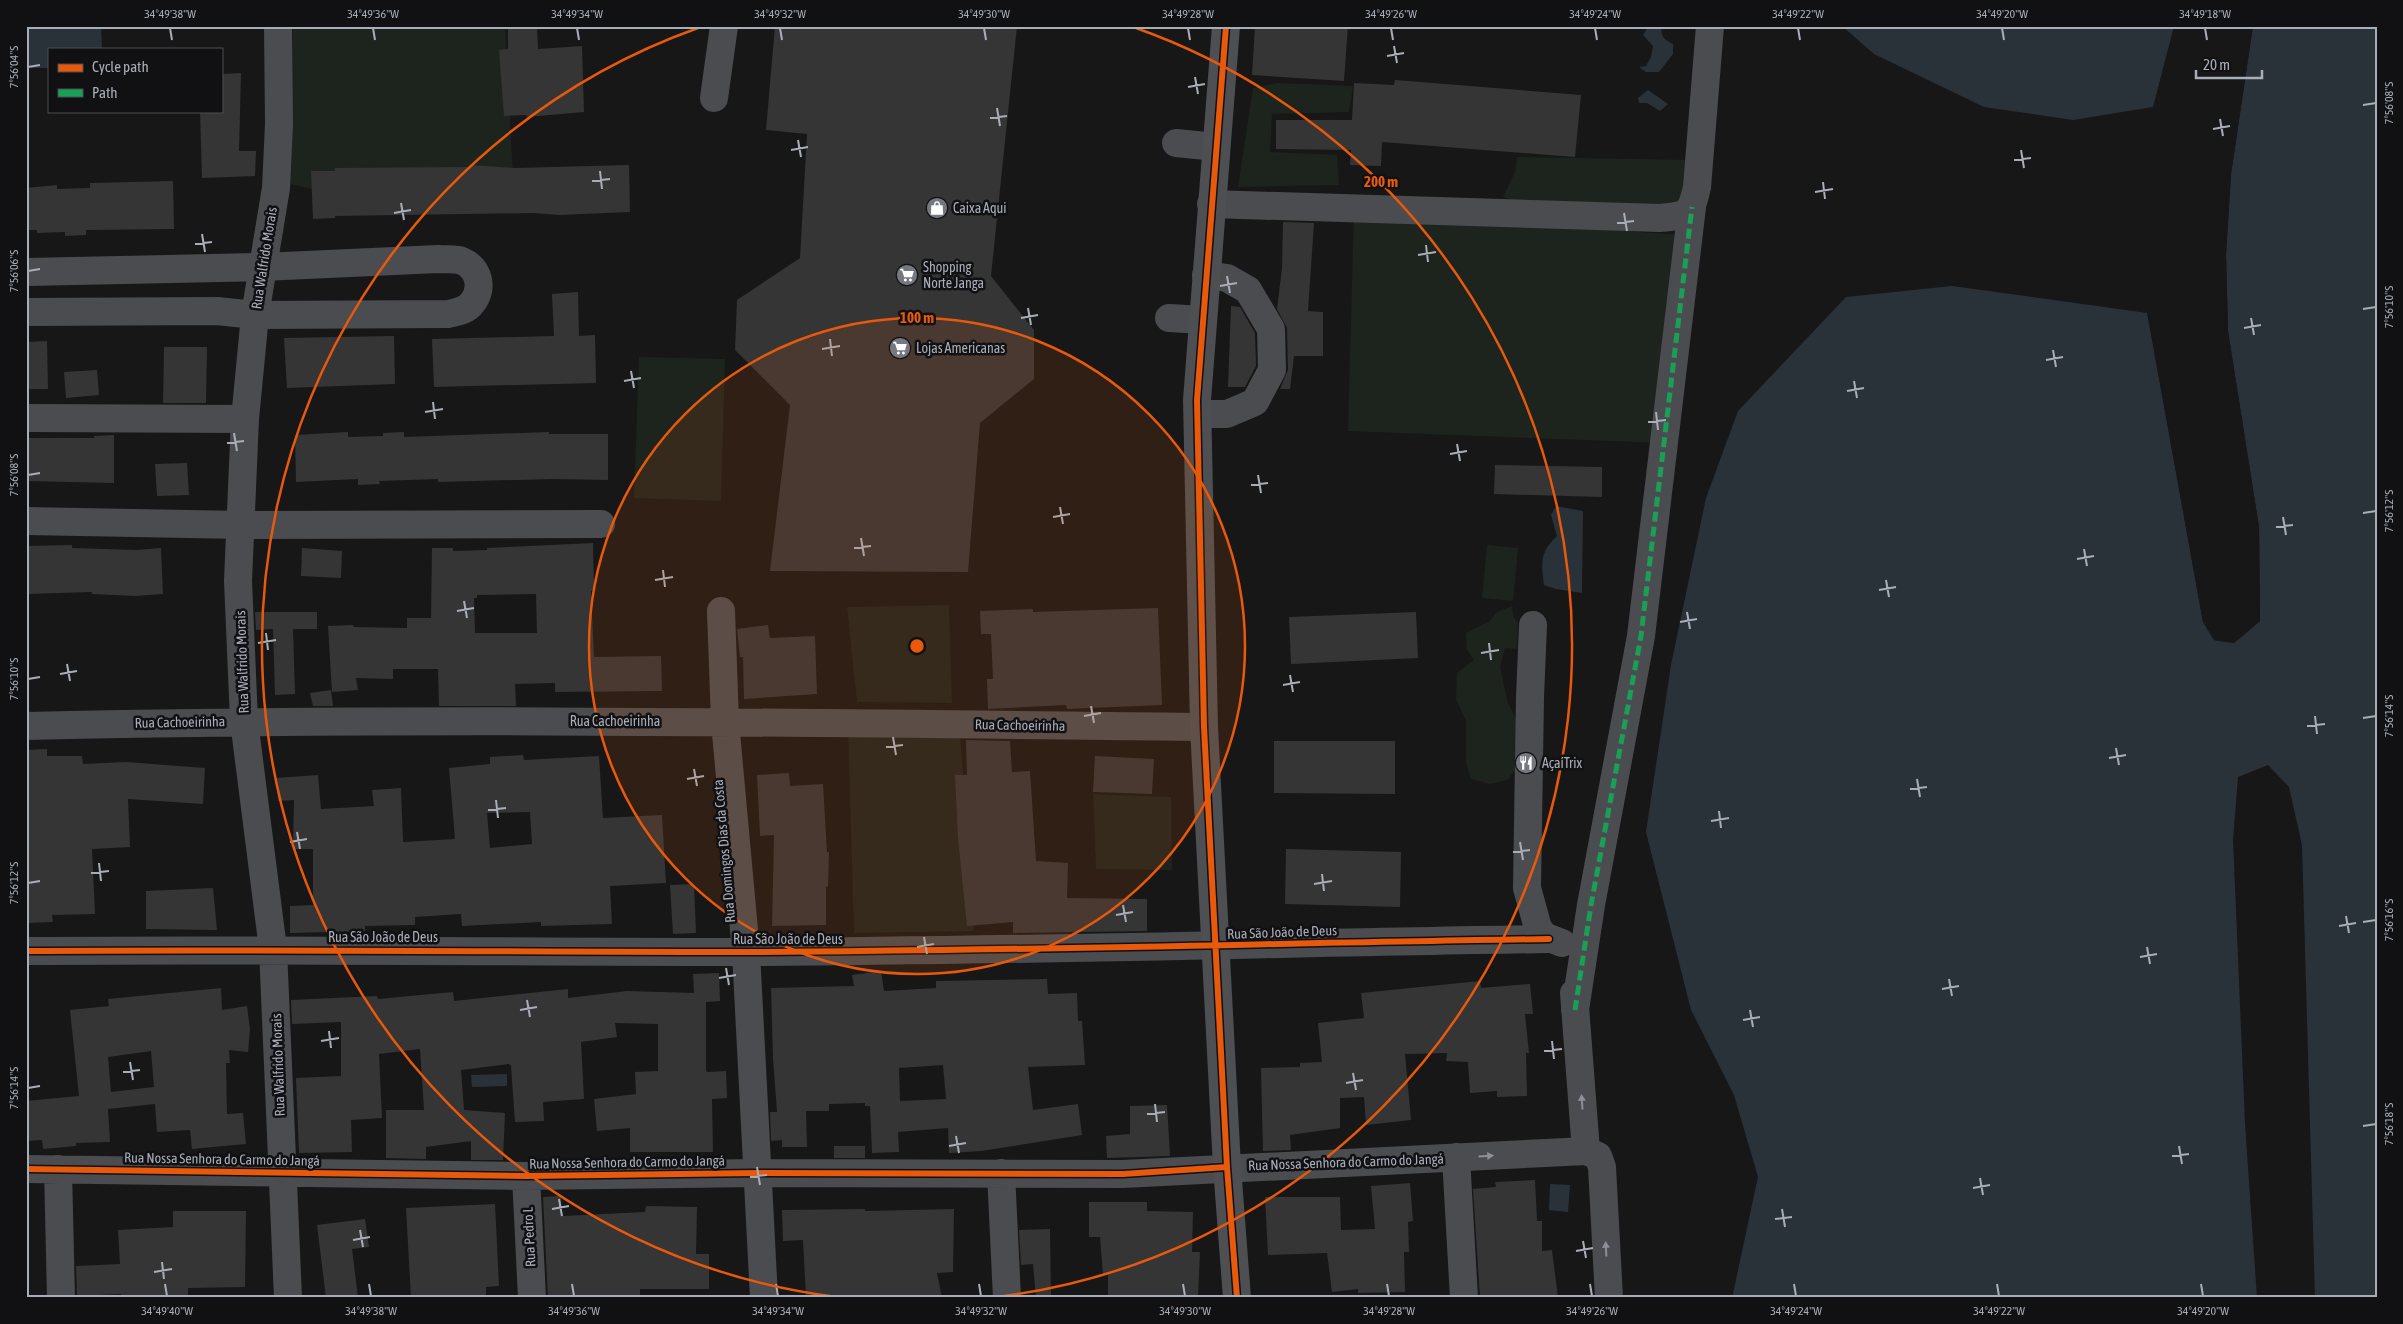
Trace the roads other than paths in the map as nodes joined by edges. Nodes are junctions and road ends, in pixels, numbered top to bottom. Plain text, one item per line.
1 (278, 26) edge
2 (724, 26) edge
3 (1226, 26) edge
4 (1710, 26) edge
5 (714, 98) dead end
6 (1176, 143) dead end
7 (1216, 147) junction
8 (1211, 204) junction
9 (1692, 208) junction
10 (262, 267) junction
11 (26, 272) edge
12 (1206, 274) junction
13 (26, 312) edge
14 (255, 315) junction
15 (1169, 318) dead end
16 (1203, 320) junction
17 (1198, 414) junction
18 (26, 418) edge
19 (245, 419) junction
20 (26, 521) edge
21 (601, 524) dead end
22 (242, 525) junction
23 (721, 611) dead end
24 (1533, 625) dead end
25 (244, 721) junction
26 (725, 722) junction
27 (26, 726) edge
28 (1204, 727) junction
29 (1549, 939) junction
30 (1216, 947) junction
31 (273, 949) junction
32 (26, 951) edge
33 (746, 952) junction
34 (1575, 1010) junction
35 (1586, 1151) junction
36 (1456, 1158) junction
37 (1227, 1167) junction
38 (26, 1169) edge
39 (58, 1169) junction
40 (758, 1173) junction
41 (1001, 1173) junction
42 (282, 1174) junction
43 (526, 1176) junction
44 (61, 1298) edge
45 (288, 1298) edge
46 (532, 1298) edge
47 (764, 1298) edge
48 (1007, 1298) edge
49 (1236, 1298) edge
50 (1464, 1298) edge
51 (1609, 1298) edge

1 - 10 street, Rua Walfrido Morais
2 - 5 street
3 - 7 main road
4 - 9 street
6 - 7 street
7 - 8 main road
8 - 9 street
8 - 12 main road
9 - 34 street
10 - 11 street
10 - 14 street, Rua Walfrido Morais
10 - 14 street
12 - 16 main road
12 - 17 street
13 - 14 street
14 - 19 street, Rua Walfrido Morais
15 - 16 street
16 - 17 main road
17 - 28 main road
18 - 19 street
19 - 22 street, Rua Walfrido Morais
20 - 22 street
21 - 22 street
22 - 25 street, Rua Walfrido Morais
23 - 26 street, Rua Domingos Dias da Costa
24 - 29 street
25 - 26 street, Rua Cachoeirinha
25 - 27 street, Rua Cachoeirinha
25 - 31 street, Rua Walfrido Morais
26 - 28 street, Rua Cachoeirinha
26 - 33 street, Rua Domingos Dias da Costa
28 - 30 main road
29 - 30 street, Rua São João de Deus
29 - 34 street
30 - 33 street, Rua São João de Deus
30 - 37 main road
31 - 32 street, Rua São João de Deus
31 - 33 street, Rua São João de Deus
31 - 42 street, Rua Walfrido Morais
33 - 40 street, Rua Domingos Dias da Costa
35 -> 34 street
36 -> 35 street, Rua Nossa Senhora do Carmo do Jangá
51 -> 35 street
36 - 37 street, Rua Nossa Senhora do Carmo do Jangá
36 - 50 street
37 - 41 street, Rua Nossa Senhora do Carmo do Jangá
37 - 49 main road
38 - 39 street, Rua Nossa Senhora do Carmo do Jangá
39 - 42 street, Rua Nossa Senhora do Carmo do Jangá
39 - 44 street
40 - 41 street, Rua Nossa Senhora do Carmo do Jangá
40 - 43 street, Rua Nossa Senhora do Carmo do Jangá
40 - 47 street, Rua Domingos Dias da Costa
41 - 48 street
42 - 43 street, Rua Nossa Senhora do Carmo do Jangá
42 - 45 street, Rua Walfrido Morais
43 - 46 street, Rua Pedro L

